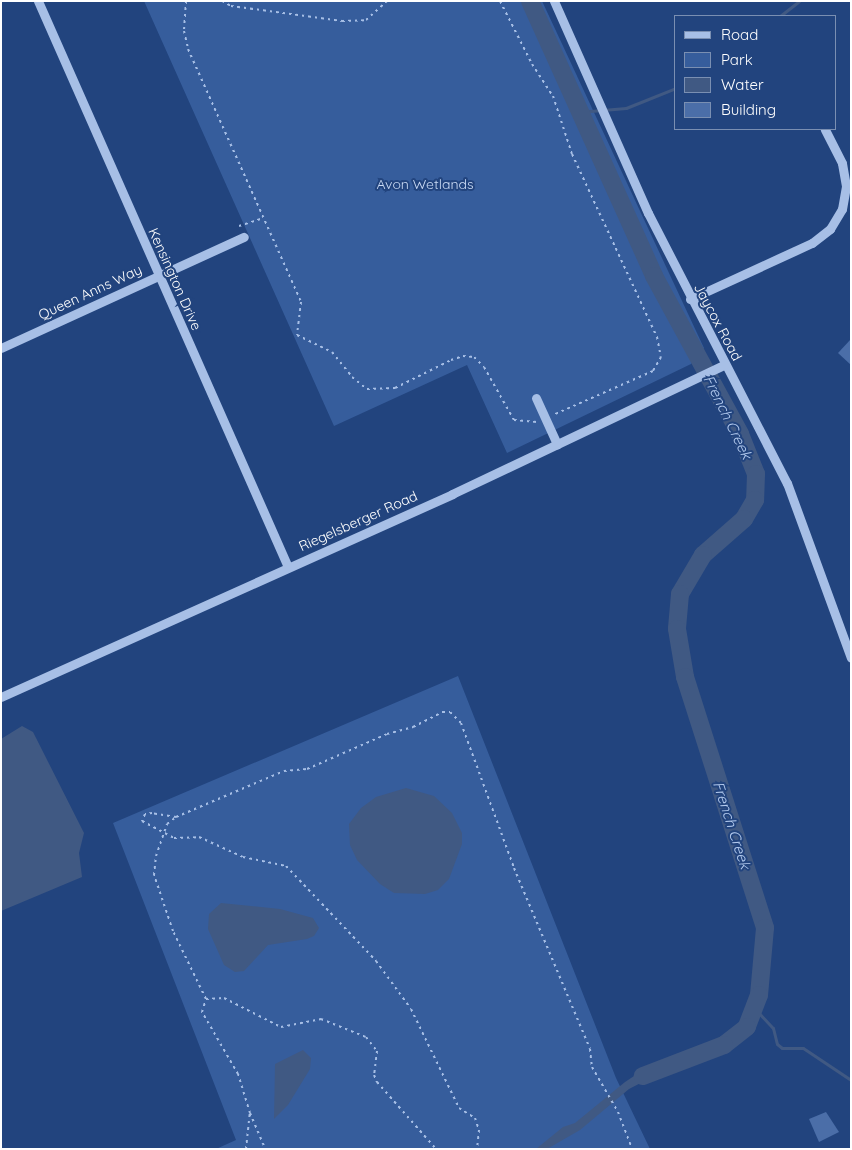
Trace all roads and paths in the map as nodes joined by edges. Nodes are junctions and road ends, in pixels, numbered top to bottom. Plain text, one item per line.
1 (38, 1) edge
2 (186, 1) edge
3 (222, 1) edge
4 (387, 1) edge
5 (500, 1) edge
6 (554, 1) edge
7 (826, 130) edge
8 (263, 218) junction
9 (239, 226) dead end
10 (244, 237) dead end
11 (159, 276) junction
12 (690, 299) junction
13 (1, 348) edge
14 (724, 365) junction
15 (536, 398) dead end
16 (545, 418) junction
17 (557, 444) junction
18 (288, 568) junction
19 (851, 658) edge
20 (1, 697) edge
21 (176, 817) junction
22 (163, 833) junction
23 (206, 999) junction
24 (250, 1114) junction
25 (246, 1149) edge
26 (265, 1149) edge
27 (436, 1149) edge
28 (477, 1149) edge
29 (632, 1149) edge

1 - 11 street, Kensington Drive
2 - 8 path
3 - 4 path
5 - 16 path
6 - 12 street, Jaycox Road
7 - 12 street
8 - 9 path
8 - 16 path
10 - 11 street, Queen Anns Way
11 - 13 street, Queen Anns Way
11 - 18 street, Kensington Drive
12 - 14 street, Jaycox Road
14 - 17 street, Riegelsberger Road
14 - 19 street, Jaycox Road
15 - 16 street
16 - 17 street
17 - 18 street, Riegelsberger Road
18 - 20 street, Riegelsberger Road
21 - 22 path
21 - 22 path
21 - 29 path
22 - 23 path
22 - 28 path
23 - 24 path
23 - 27 path
24 - 25 path
24 - 26 path

